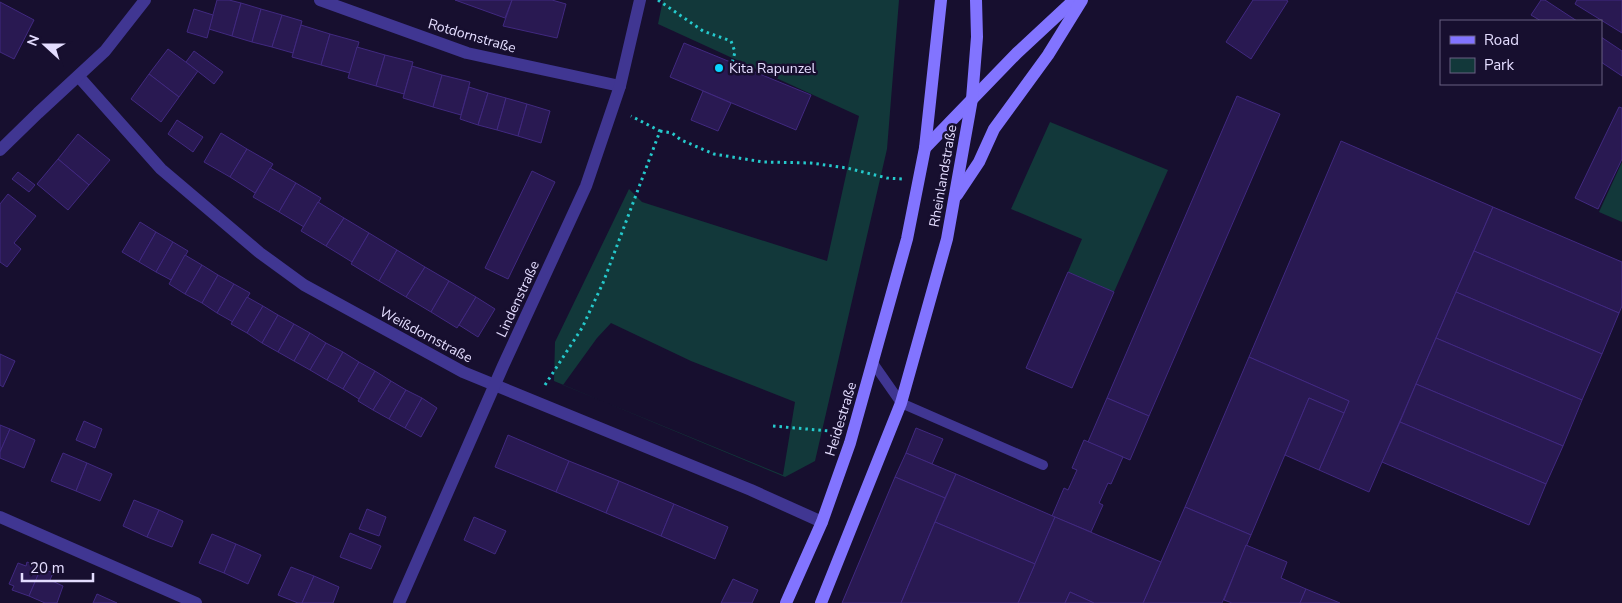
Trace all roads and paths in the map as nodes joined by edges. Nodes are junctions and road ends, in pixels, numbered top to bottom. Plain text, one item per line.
1 (145, 0) edge
2 (320, 0) edge
3 (640, 0) edge
4 (657, 0) edge
5 (942, 0) edge
6 (976, 0) edge
7 (1074, 0) edge
8 (1082, 0) edge
9 (732, 63) dead end
10 (79, 77) junction
11 (620, 86) junction
12 (972, 99) junction
13 (631, 116) dead end
14 (660, 131) junction
15 (925, 148) junction
16 (0, 150) edge
17 (918, 180) junction
18 (954, 199) junction
19 (907, 238) joint
20 (873, 363) junction
21 (545, 385) dead end
22 (494, 386) junction
23 (901, 403) junction
24 (773, 426) dead end
25 (829, 431) dead end
26 (1043, 465) dead end
27 (0, 517) edge
28 (822, 522) junction
29 (196, 603) edge
30 (399, 603) edge
31 (786, 603) edge
32 (821, 603) edge

1 - 10 street
2 - 11 street, Rotdornstraße
3 - 11 street, Lindenstraße
4 - 9 path
5 - 15 main road, Rheinlandstraße
6 - 12 main road, Rheinlandstraße
7 - 12 main road
8 - 18 main road
10 - 16 street
10 - 22 street, Weißdornstraße
11 - 22 street, Lindenstraße
12 - 15 main road
12 - 18 main road, Rheinlandstraße
13 - 14 path
14 - 17 path
14 - 21 path
15 - 17 main road, Rheinlandstraße
17 - 19 main road, Rheinlandstraße
18 - 23 main road, Rheinlandstraße
19 - 20 main road, Heidestraße
20 - 23 lane
20 - 28 main road, Heidestraße
22 - 28 street, Weißdornstraße
22 - 30 street, Lindenstraße
23 - 26 lane
23 - 32 main road
24 - 25 path
27 - 29 street
28 - 31 main road, Heidestraße

